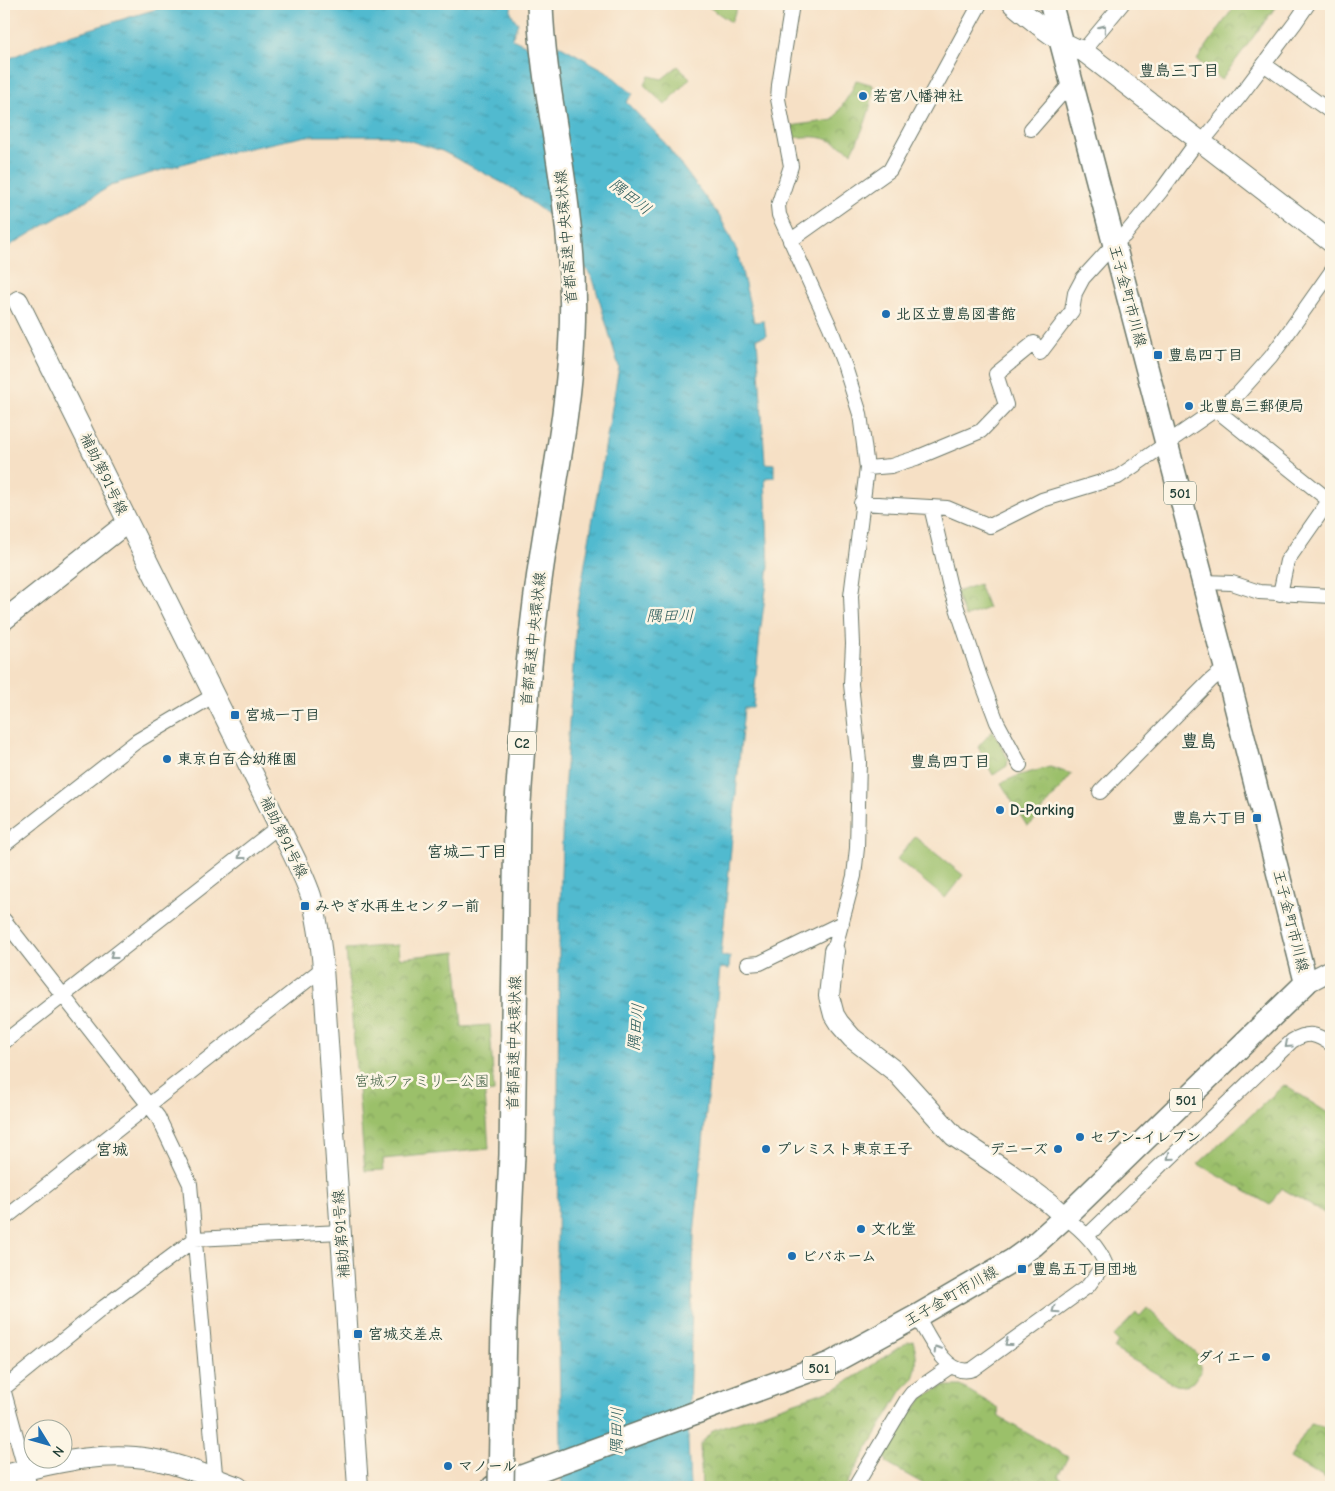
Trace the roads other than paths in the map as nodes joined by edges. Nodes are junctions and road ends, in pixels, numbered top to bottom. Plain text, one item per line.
1 (540, 4) edge
2 (545, 4) edge
3 (792, 4) edge
4 (980, 4) edge
5 (1012, 4) edge
6 (1051, 4) edge
7 (1122, 4) edge
8 (1308, 4) edge
9 (1059, 38) junction
10 (1083, 51) junction
11 (1264, 64) junction
12 (1071, 83) junction
13 (1331, 112) edge
14 (1031, 130) dead end
15 (1200, 142) junction
16 (790, 241) junction
17 (1331, 242) edge
18 (1114, 244) junction
19 (1331, 272) edge
20 (18, 301) dead end
21 (1215, 409) junction
22 (1167, 442) junction
23 (867, 468) junction
24 (1331, 500) edge
25 (861, 503) junction
26 (931, 507) junction
27 (128, 522) junction
28 (1204, 582) junction
29 (1280, 594) junction
30 (1331, 596) edge
31 (4, 620) edge
32 (1227, 672) junction
33 (213, 696) junction
34 (1020, 765) dead end
35 (1100, 792) dead end
36 (279, 826) junction
37 (4, 845) edge
38 (4, 920) edge
39 (842, 923) junction
40 (834, 951) joint
41 (748, 964) dead end
42 (324, 968) junction
43 (1331, 970) edge
44 (1306, 983) junction
45 (62, 996) junction
46 (4, 1042) edge
47 (1331, 1044) edge
48 (149, 1105) junction
49 (1066, 1217) junction
50 (4, 1219) edge
51 (341, 1232) junction
52 (1087, 1236) junction
53 (195, 1239) junction
54 (917, 1316) junction
55 (951, 1366) junction
56 (4, 1388) edge
57 (4, 1392) edge
58 (4, 1476) edge
59 (28, 1479) edge
60 (216, 1483) edge
61 (238, 1487) edge
62 (358, 1487) edge
63 (493, 1487) edge
64 (500, 1487) edge
65 (507, 1487) edge
66 (856, 1487) edge

1 - 64 highway, 首都高速中央環状線 / C2, bridge
2 - 65 highway, 首都高速中央環状線 / C2
3 - 16 street
4 - 16 street
5 - 9 street
6 - 9 main road, 王子金町市川線 / 501
10 -> 7 street
8 - 11 street
9 - 10 street
9 - 12 main road, 王子金町市川線 / 501
10 - 15 street
11 - 13 street
11 - 15 street
12 - 14 street
12 - 18 main road, 王子金町市川線 / 501
15 - 17 street
15 - 18 street
16 - 23 street
18 - 22 main road, 王子金町市川線 / 501
18 - 23 street
19 - 21 street
20 - 27 street, 補助第91号線
21 - 22 street
21 - 24 street
22 - 26 street
22 - 28 main road, 王子金町市川線 / 501
23 - 25 street
24 - 29 street
25 - 26 street
25 - 39 street
26 - 34 street
27 - 31 street
27 - 33 street, 補助第91号線
28 - 29 street
28 - 32 main road, 王子金町市川線 / 501
29 - 30 street
32 - 35 street
32 - 44 main road, 王子金町市川線 / 501
33 - 36 street, 補助第91号線
33 - 37 street
36 - 42 street, 補助第91号線
36 -> 45 street
38 - 45 street
39 - 40 street
39 - 41 street
40 - 49 street
42 - 48 street
42 - 51 street, 補助第91号線
43 - 44 street
44 - 49 main road, 王子金町市川線 / 501
45 - 46 street
45 - 48 street
47 -> 52 street
48 - 50 street
48 - 53 street
49 - 52 street
49 - 54 main road, 王子金町市川線 / 501
51 - 53 street
51 - 62 street, 補助第91号線
52 -> 55 street
53 - 56 street
53 - 60 street
55 -> 54 street
54 - 63 main road, 王子金町市川線 / 501
55 - 66 street
57 - 59 street
58 - 59 street
59 - 60 street
60 - 61 street

